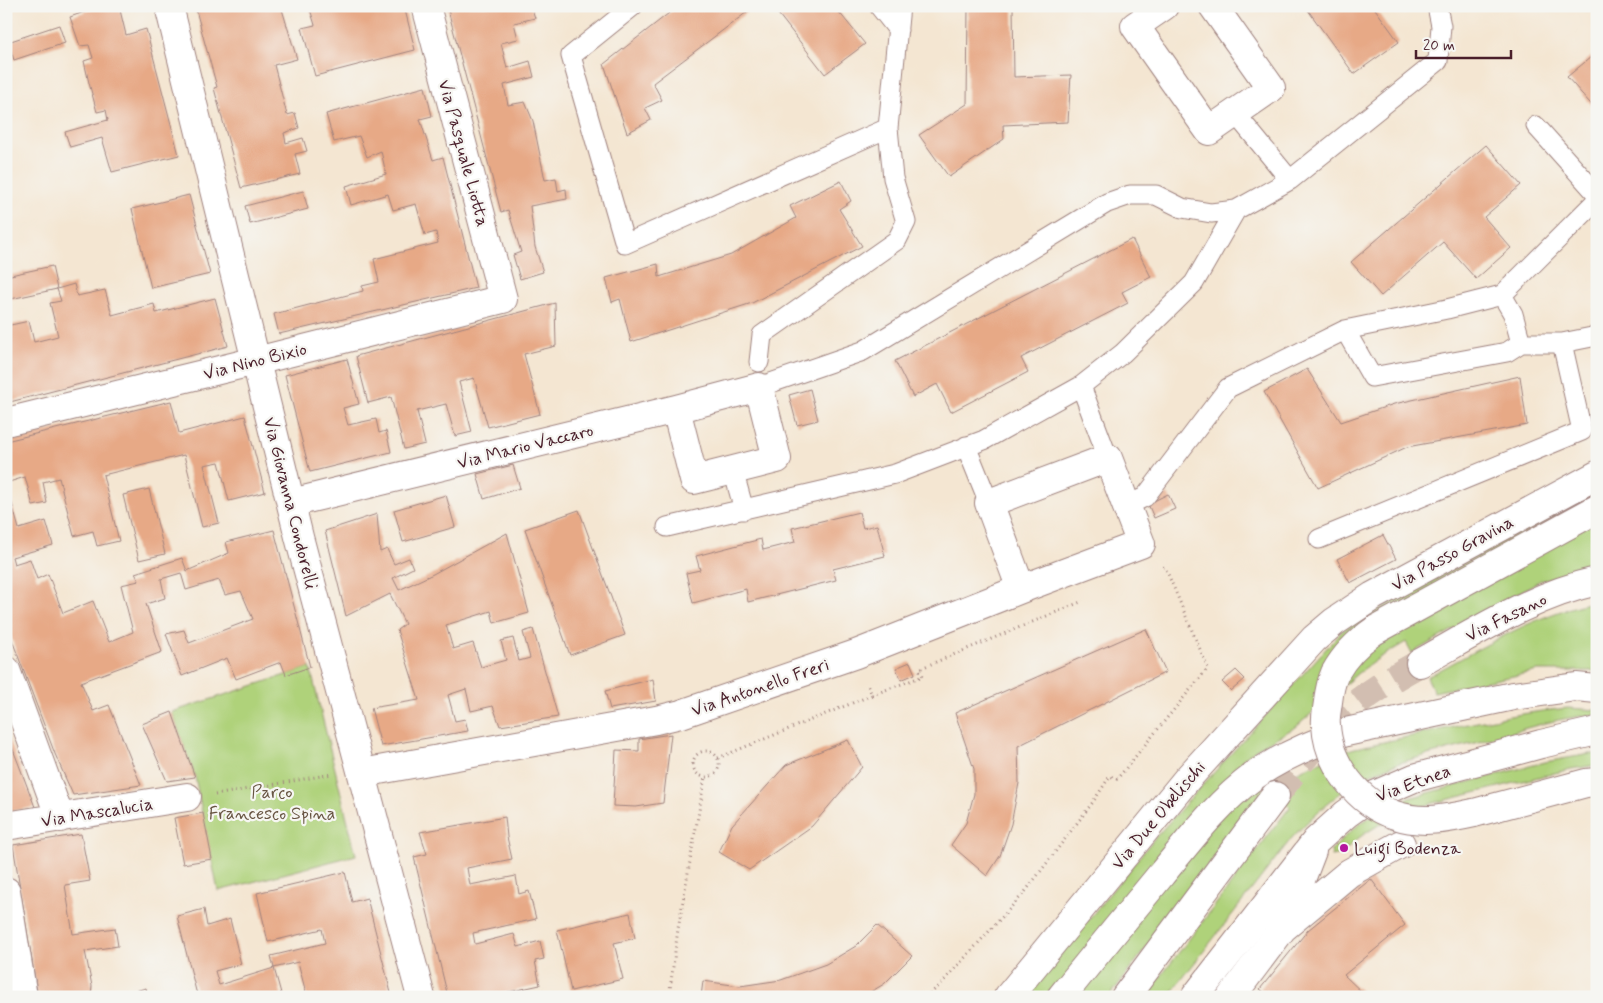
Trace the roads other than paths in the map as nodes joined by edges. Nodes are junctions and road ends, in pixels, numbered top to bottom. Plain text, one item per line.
1 (169, 6) edge
2 (426, 6) edge
3 (633, 6) edge
4 (879, 6) edge
5 (900, 6) edge
6 (1164, 6) edge
7 (1214, 6) edge
8 (1437, 6) edge
9 (898, 30) junction
10 (1235, 114) junction
11 (1536, 126) dead end
12 (888, 128) junction
13 (1290, 180) junction
14 (1597, 194) edge
15 (1597, 200) edge
16 (1236, 210) junction
17 (1502, 295) junction
18 (503, 299) joint
19 (1345, 330) junction
20 (1597, 336) edge
21 (1521, 343) junction
22 (1562, 343) junction
23 (256, 362) junction
24 (759, 374) junction
25 (1081, 386) junction
26 (676, 409) junction
27 (6, 422) edge
28 (966, 446) junction
29 (1108, 458) junction
30 (733, 470) junction
31 (1597, 475) edge
32 (291, 503) junction
33 (989, 503) junction
34 (1126, 506) junction
35 (1597, 509) edge
36 (744, 510) junction
37 (667, 527) dead end
38 (1319, 539) dead end
39 (1597, 581) edge
40 (1021, 589) junction
41 (1314, 639) joint
42 (1420, 663) tunnel mouth
43 (6, 670) edge
44 (1597, 689) edge
45 (1597, 731) edge
46 (352, 773) junction
47 (1597, 782) edge
48 (1275, 796) tunnel mouth
49 (187, 797) road end
50 (60, 818) junction
51 (6, 826) edge
52 (1316, 841) junction
53 (1402, 844) dead end
54 (6, 891) edge
55 (1282, 929) junction
56 (24, 997) edge
57 (421, 997) edge
58 (1008, 997) edge
59 (1061, 997) edge
60 (1125, 997) edge
61 (1195, 997) edge
62 (1231, 997) edge

1 - 23 street, Via Giovanna Condorelli
2 - 18 street, Via Pasquale Liotta
3 - 12 lane
4 - 9 lane
5 - 9 lane
6 - 10 street
7 - 10 street
8 - 13 lane
9 - 12 lane
10 - 13 lane
11 - 14 lane
12 - 24 lane
13 - 16 lane
15 - 17 lane
16 - 24 lane
16 - 25 lane
17 - 19 lane
17 - 21 lane
18 - 23 street, Via Nino Bixio
19 - 21 lane
19 - 34 lane
20 - 22 lane
21 - 22 lane
22 - 38 lane
23 - 27 street, Via Nino Bixio
23 - 32 street, Via Giovanna Condorelli
24 - 26 street, Via Mario Vaccaro
24 - 30 street
25 - 28 lane
25 - 29 lane
26 - 30 street
26 - 32 street, Via Mario Vaccaro
28 - 33 lane
28 - 36 lane
29 - 33 street
29 - 34 street
30 - 36 lane
31 - 41 street, Via Passo Gravina
32 - 46 street, Via Giovanna Condorelli
33 - 40 street
34 - 40 street, Via Antonello Freri
35 - 47 street, Via Passo Gravina, bridge
36 - 37 lane
39 - 42 street, Via Fasano
40 - 46 street, Via Antonello Freri
41 - 58 street, Via Due Obelischi
43 - 50 street
44 - 59 street
45 - 52 street, Via Etnea
46 - 57 street, Via Giovanna Condorelli
48 - 60 street
49 - 50 street, Via Mascalucia
50 - 51 street, Via Mascalucia
52 - 55 street
52 - 61 street, Via Etnea
53 - 55 street
54 - 56 street
55 - 62 street

